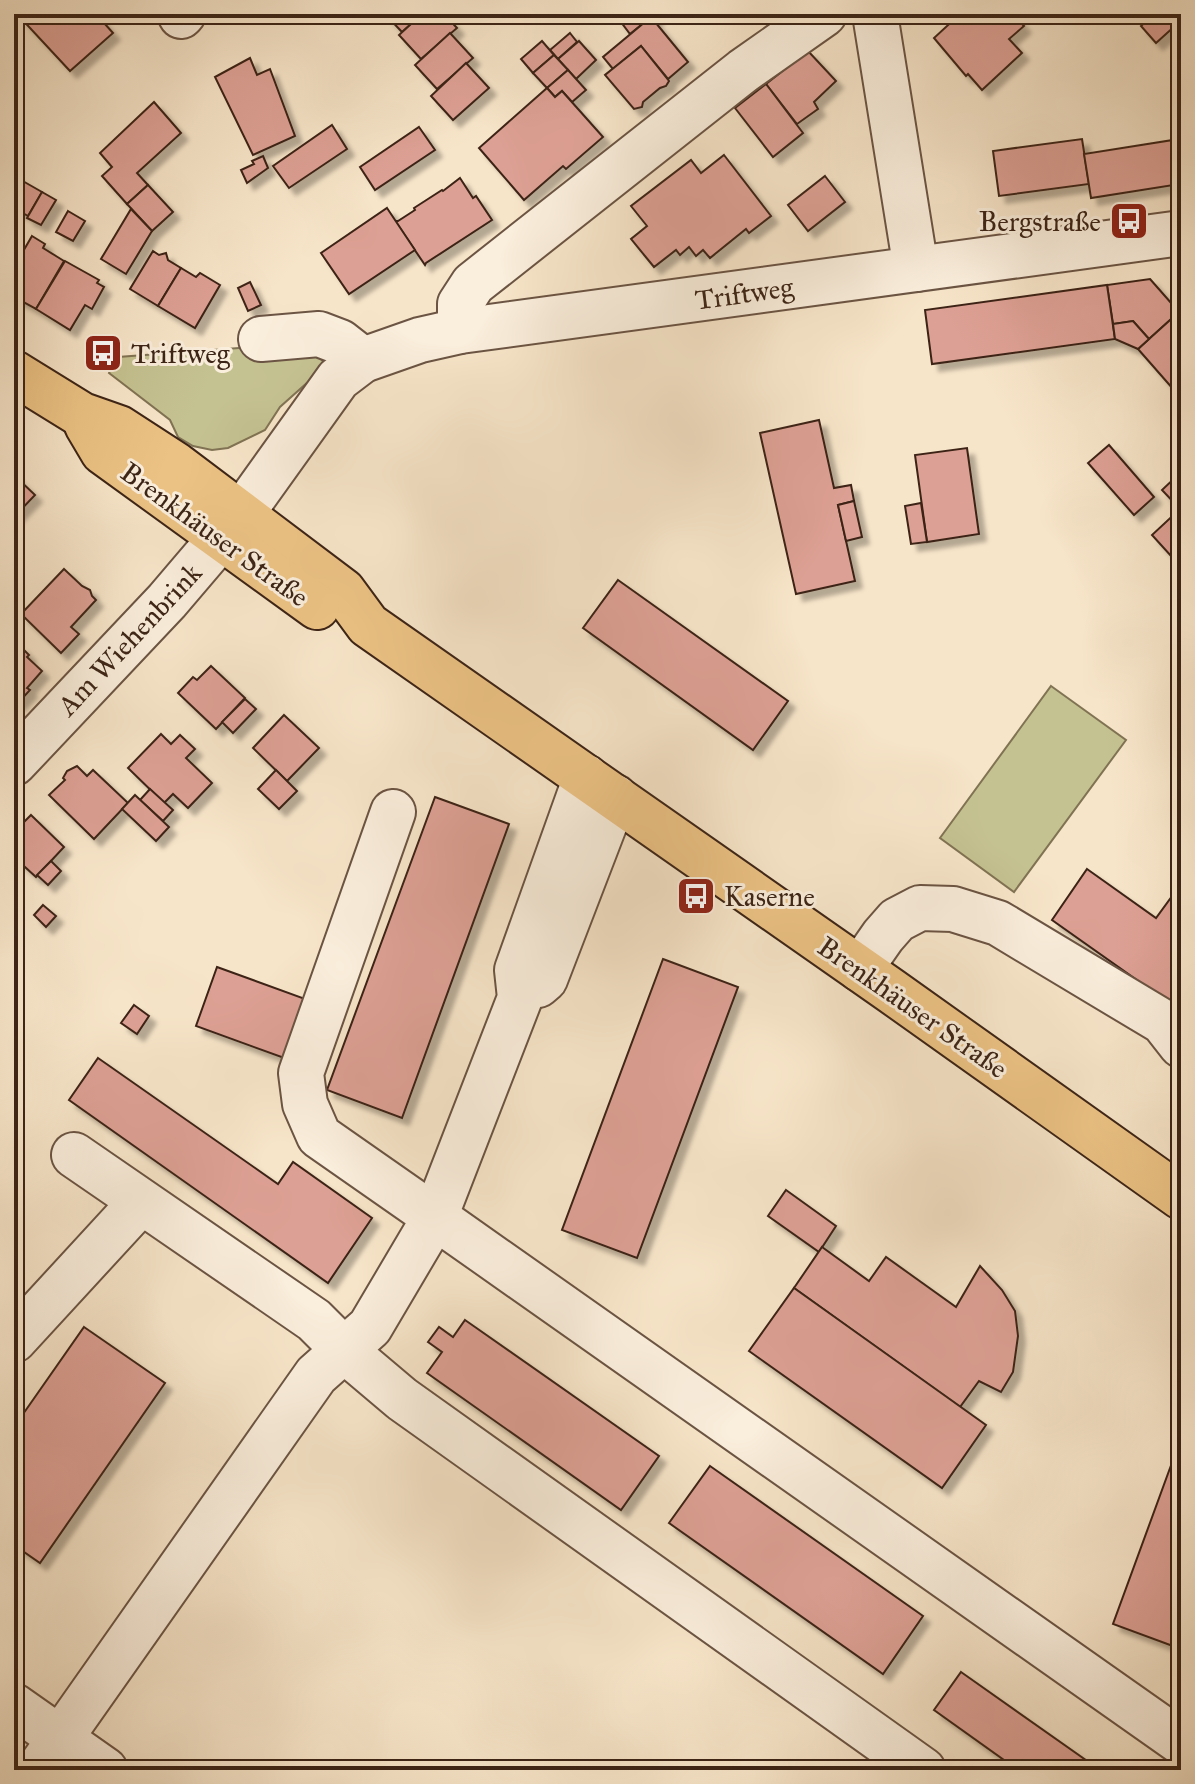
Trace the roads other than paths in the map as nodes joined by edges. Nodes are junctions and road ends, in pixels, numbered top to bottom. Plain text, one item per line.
1 (824, 14) edge
2 (875, 14) edge
3 (1179, 237) edge
4 (916, 269) junction
5 (460, 331) junction
6 (261, 339) dead end
7 (363, 360) junction
8 (14, 373) edge
9 (231, 526) junction
10 (14, 763) edge
11 (600, 787) junction
12 (393, 812) dead end
13 (860, 969) junction
14 (1181, 1045) edge
15 (74, 1155) dead end
16 (1181, 1197) edge
17 (141, 1202) junction
18 (435, 1217) junction
19 (14, 1340) edge
20 (344, 1350) junction
21 (14, 1706) edge
22 (1181, 1742) edge
23 (49, 1754) edge
24 (105, 1770) edge
25 (923, 1770) edge

1 - 5 street
2 - 4 street
3 - 4 street, Triftweg
4 - 5 street, Triftweg
5 - 7 street, Triftweg
6 - 7 street
7 - 9 street, Triftweg
8 - 9 main road, Brenkhäuser Straße
9 - 10 street, Am Wiehenbrink
9 - 11 main road, Brenkhäuser Straße
11 - 13 main road, Brenkhäuser Straße
11 - 18 street
12 - 18 street
13 - 14 street
13 - 16 main road, Brenkhäuser Straße
15 - 17 street
17 - 19 street
17 - 20 street
18 - 20 street
18 - 22 street
20 - 23 street
20 - 25 street
21 - 23 street
23 - 24 street

